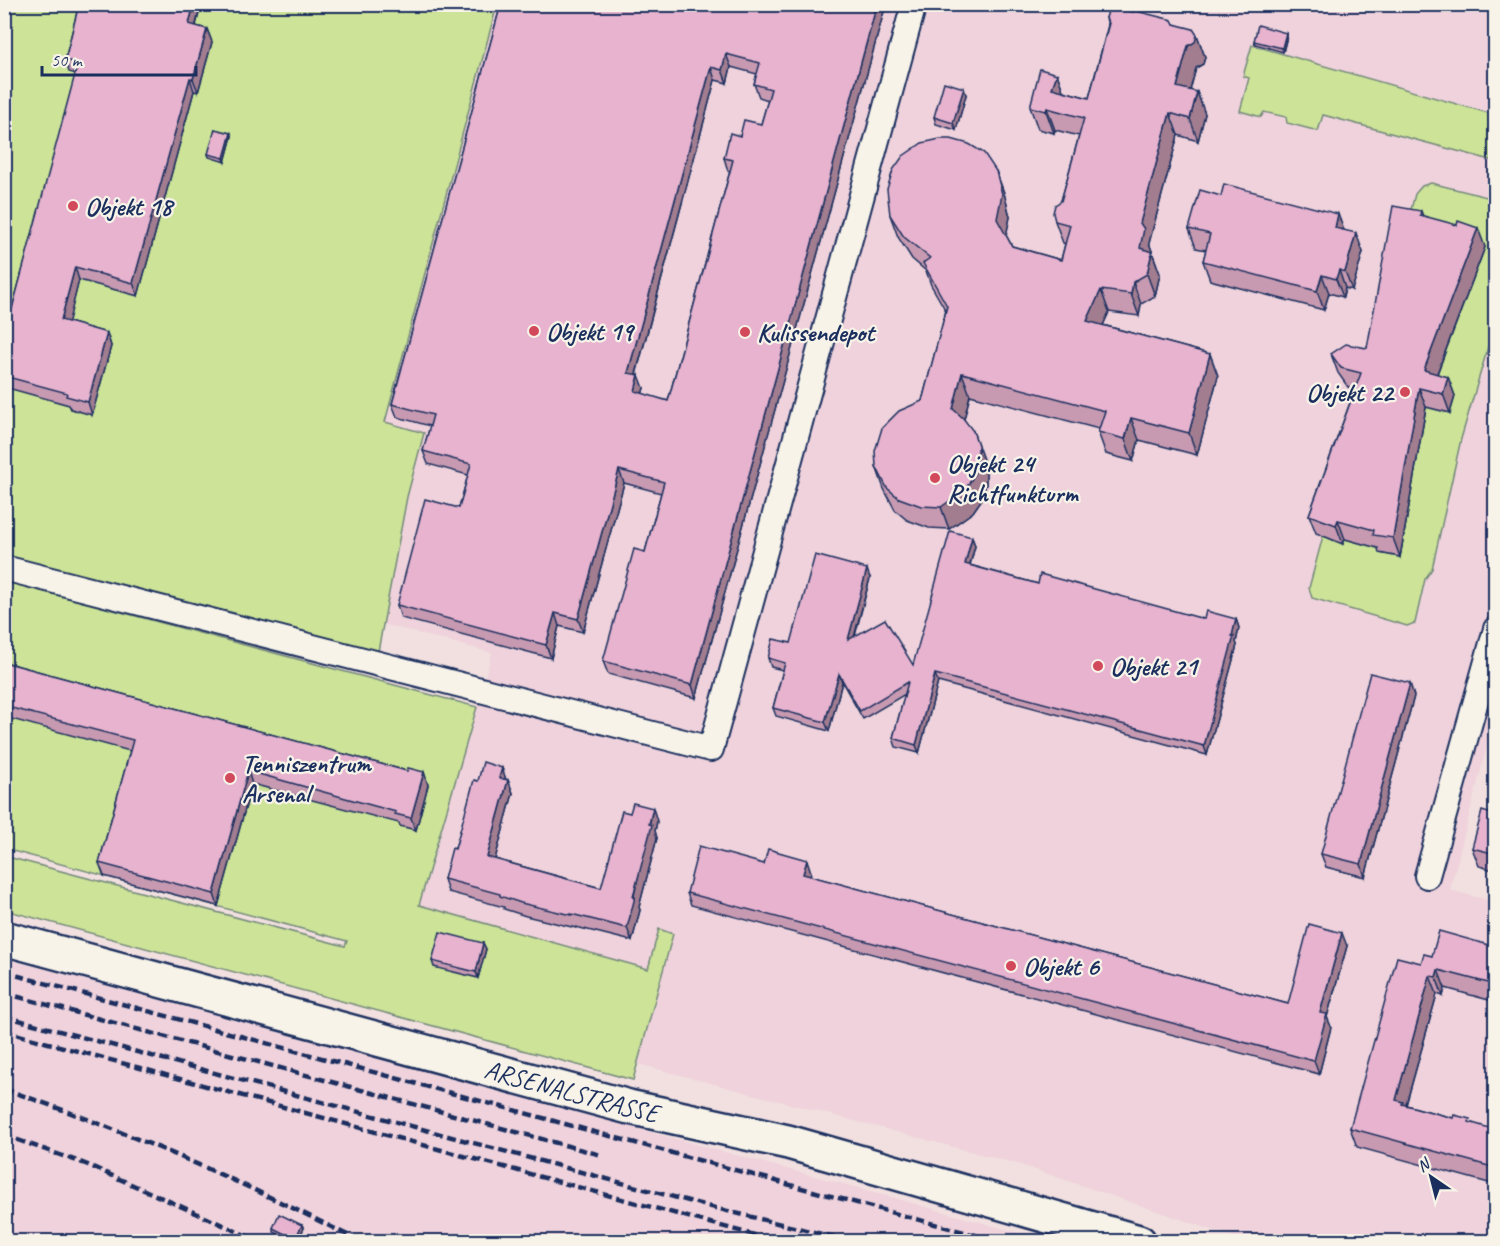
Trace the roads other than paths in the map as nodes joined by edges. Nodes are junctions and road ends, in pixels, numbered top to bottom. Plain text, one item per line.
1 (914, 4) edge
2 (4, 568) edge
3 (1496, 629) edge
4 (1427, 876) dead end
5 (4, 938) edge
6 (1139, 1242) edge

1 - 2 street
3 - 4 street
5 - 6 main road, ARSENALSTRASSE

